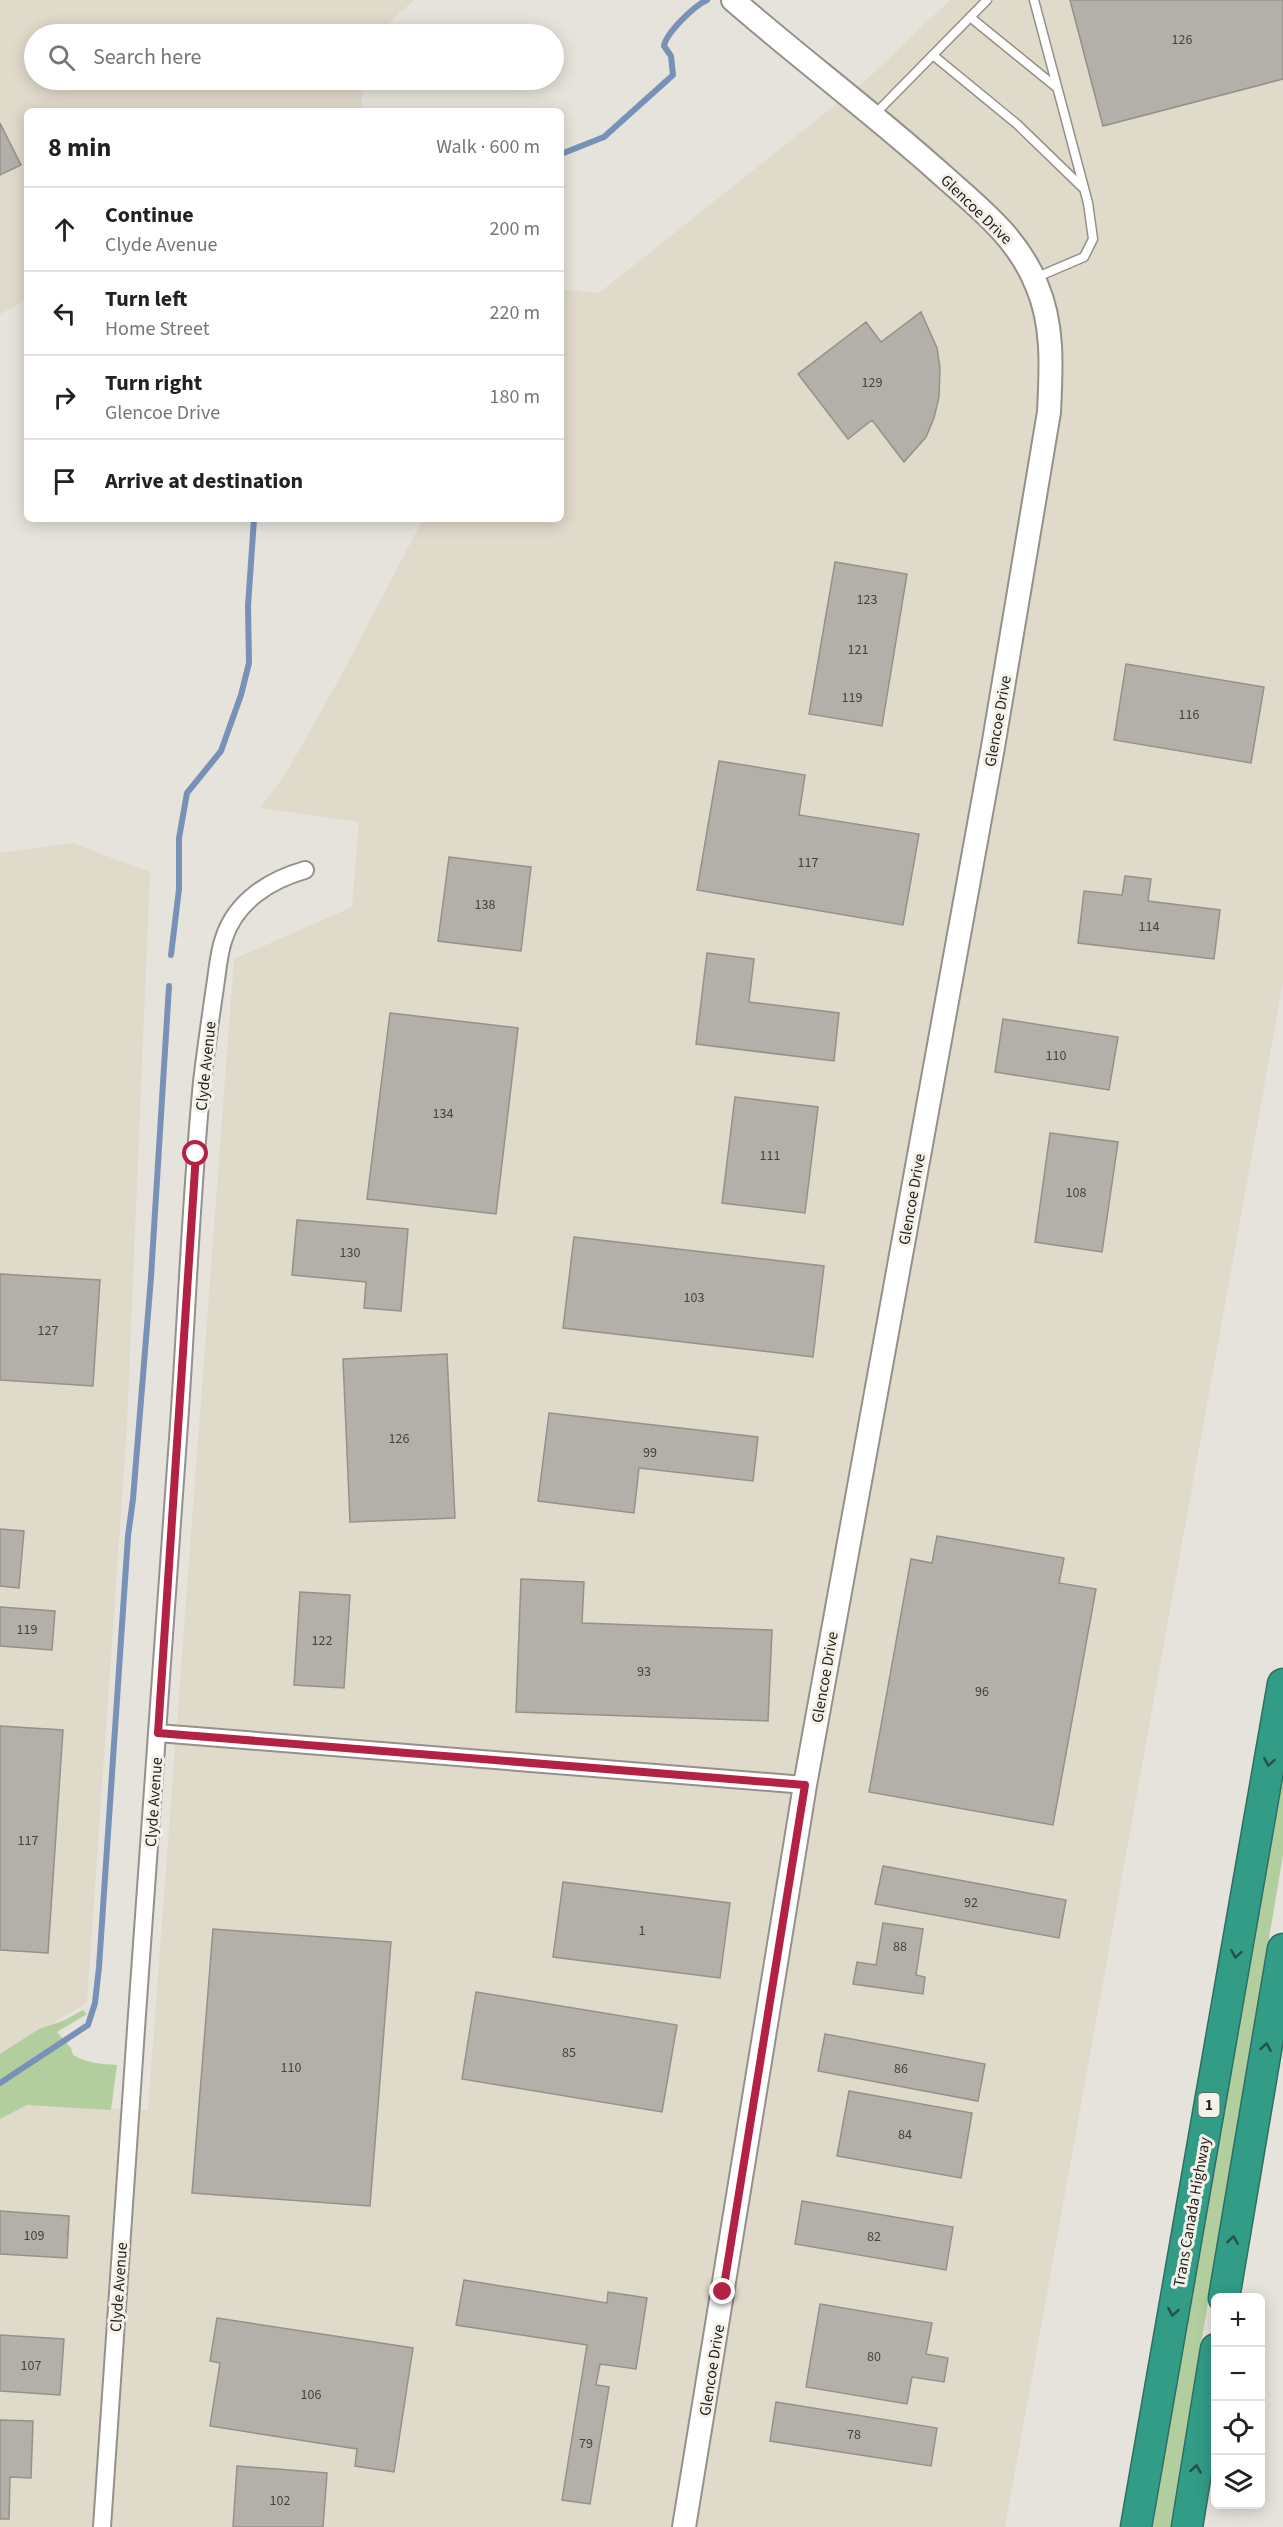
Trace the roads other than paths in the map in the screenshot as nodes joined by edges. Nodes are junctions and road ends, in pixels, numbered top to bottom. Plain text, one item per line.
1 (733, 0) edge
2 (987, 0) edge
3 (1034, 0) edge
4 (970, 17) junction
5 (934, 56) junction
6 (1057, 88) junction
7 (873, 115) junction
8 (1084, 190) junction
9 (1034, 278) junction
10 (305, 870) dead end
11 (1283, 1684) edge
12 (158, 1733) junction
13 (805, 1785) junction
14 (1283, 1949) edge
15 (1225, 2293) edge
16 (1211, 2374) edge
17 (1136, 2521) edge
18 (102, 2527) edge
19 (684, 2527) edge
20 (1187, 2527) edge

1 - 7 street, Glencoe Drive
2 - 4 lane
3 - 6 lane
4 - 5 lane
4 - 6 lane
5 - 7 lane
5 - 8 lane
6 - 8 lane
7 - 9 street, Glencoe Drive
8 - 9 lane
9 - 13 street, Glencoe Drive
10 - 12 street, Clyde Avenue
11 -> 17 highway, Trans Canada Highway / 1
12 - 13 street
12 - 18 street, Clyde Avenue
13 - 19 street, Glencoe Drive
15 -> 14 highway
20 -> 16 highway

